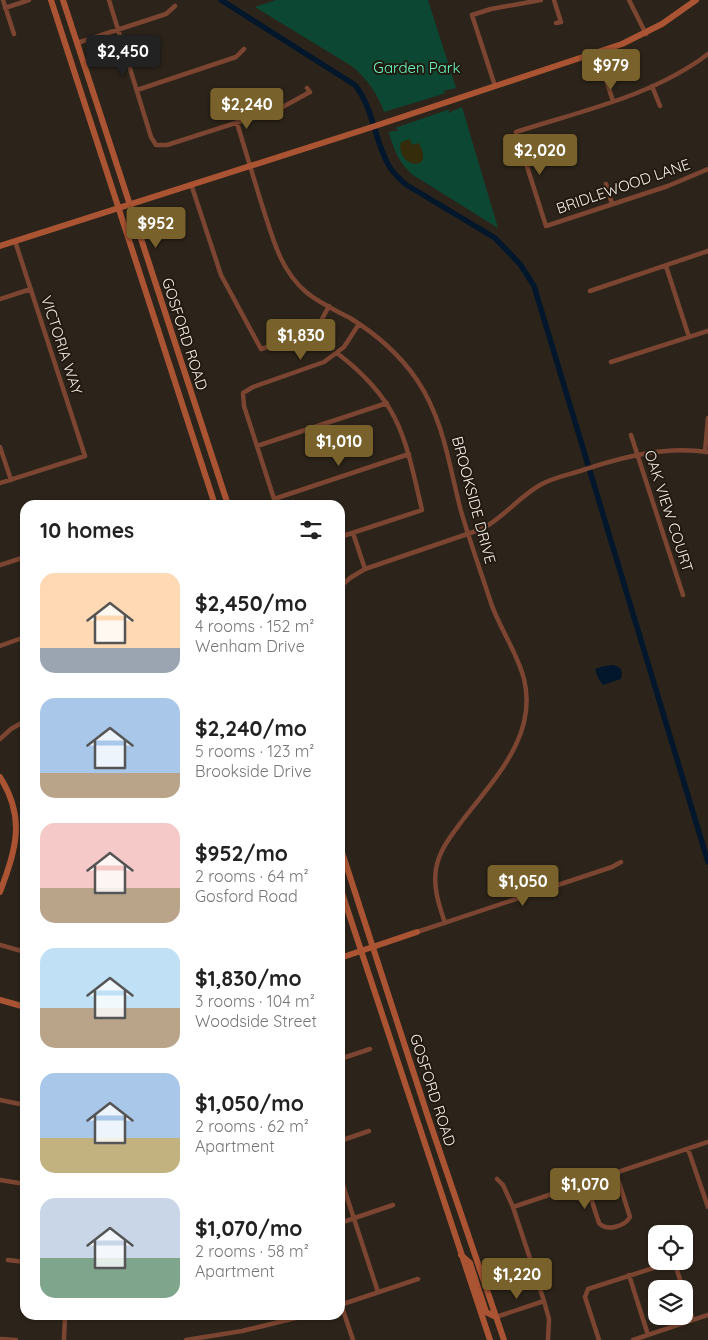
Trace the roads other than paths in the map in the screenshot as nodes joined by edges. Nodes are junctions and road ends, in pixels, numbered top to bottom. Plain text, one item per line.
1 (3, 0) edge
2 (30, 0) edge
3 (51, 0) edge
4 (63, 0) edge
5 (109, 0) edge
6 (541, 0) edge
7 (554, 0) edge
8 (629, 0) edge
9 (696, 0) edge
10 (516, 3) edge
11 (175, 6) dead end
12 (6, 8) junction
13 (556, 23) dead end
14 (118, 29) junction
15 (14, 34) dead end
16 (646, 34) junction
17 (77, 43) junction
18 (244, 49) dead end
19 (597, 53) junction
20 (708, 54) edge
21 (495, 86) junction
22 (652, 86) junction
23 (307, 88) dead end
24 (137, 90) junction
25 (613, 100) junction
26 (660, 106) dead end
27 (237, 123) junction
28 (250, 165) junction
29 (708, 169) edge
30 (192, 184) junction
31 (606, 184) dead end
32 (130, 204) junction
33 (612, 204) junction
34 (118, 208) junction
35 (15, 241) junction
36 (0, 246) edge
37 (708, 251) edge
38 (666, 266) junction
39 (31, 289) junction
40 (590, 291) dead end
41 (0, 299) edge
42 (329, 306) junction
43 (359, 324) junction
44 (708, 331) edge
45 (689, 337) junction
46 (337, 353) junction
47 (612, 362) dead end
48 (387, 403) junction
49 (708, 418) edge
50 (632, 435) dead end
51 (257, 446) junction
52 (0, 447) edge
53 (706, 452) edge
54 (409, 454) junction
55 (638, 454) junction
56 (11, 480) junction
57 (0, 484) edge
58 (274, 499) joint
59 (213, 500) edge
60 (226, 500) edge
61 (353, 533) junction
62 (468, 534) junction
63 (345, 535) edge
64 (20, 558) edge
65 (0, 564) edge
66 (364, 568) junction
67 (345, 582) edge
68 (683, 595) dead end
69 (20, 639) edge
70 (0, 646) edge
71 (20, 724) edge
72 (0, 739) edge
73 (0, 776) edge
74 (345, 861) edge
75 (621, 862) dead end
76 (0, 892) edge
77 (345, 902) edge
78 (445, 923) junction
79 (417, 932) joint
80 (0, 945) edge
81 (373, 947) junction
82 (20, 951) edge
83 (361, 951) junction
84 (345, 956) edge
85 (0, 1000) edge
86 (20, 1005) edge
87 (370, 1049) dead end
88 (345, 1057) edge
89 (0, 1100) edge
90 (20, 1104) edge
91 (369, 1131) dead end
92 (345, 1139) edge
93 (708, 1142) edge
94 (688, 1149) junction
95 (616, 1173) junction
96 (497, 1179) dead end
97 (0, 1180) edge
98 (20, 1183) edge
99 (586, 1183) junction
100 (345, 1191) edge
101 (393, 1205) dead end
102 (513, 1207) junction
103 (708, 1207) edge
104 (354, 1218) junction
105 (345, 1221) edge
106 (460, 1254) junction
107 (8, 1260) dead end
108 (20, 1261) edge
109 (628, 1275) junction
110 (418, 1279) dead end
111 (680, 1280) edge
112 (378, 1292) junction
113 (544, 1301) junction
114 (345, 1304) edge
115 (708, 1315) edge
116 (345, 1317) edge
117 (496, 1317) junction
118 (65, 1320) edge
119 (287, 1320) edge
120 (693, 1320) edge
121 (678, 1325) edge
122 (648, 1335) junction
123 (0, 1338) edge
124 (16, 1340) edge
125 (64, 1340) edge
126 (186, 1340) edge
127 (353, 1340) edge
128 (490, 1340) edge
129 (504, 1340) edge
130 (548, 1340) edge
131 (599, 1340) edge
132 (633, 1340) edge

1 - 12 street
2 - 12 street
3 - 34 main road, GOSFORD ROAD
4 - 17 main road, GOSFORD ROAD
5 - 14 street
6 - 10 street
7 - 13 street
8 - 16 street
9 - 16 main road
10 - 21 street
11 - 14 street
12 - 15 street
14 - 17 street
14 - 24 street
16 - 19 main road
17 - 32 main road, GOSFORD ROAD
18 - 24 street
19 - 21 main road
19 - 25 street
20 - 22 street
21 - 28 main road
22 - 25 street
22 - 26 street
23 - 27 street
24 - 27 street
25 - 33 street, BRIDLEWOOD LANE
27 - 28 street, BROOKSIDE DRIVE
28 - 30 main road
28 - 42 street, BROOKSIDE DRIVE
29 - 33 street, BRIDLEWOOD LANE
30 - 32 main road
30 - 42 street
31 - 33 street
32 - 34 main road
32 - 60 main road, GOSFORD ROAD
34 - 35 main road
34 - 59 main road, GOSFORD ROAD
35 - 36 main road
35 - 39 street, VICTORIA WAY
37 - 38 street
38 - 40 street
38 - 45 street
39 - 41 street
39 - 56 street, VICTORIA WAY
42 - 43 street, BROOKSIDE DRIVE
43 - 46 street
43 - 62 street, BROOKSIDE DRIVE
44 - 45 street
45 - 47 street
46 - 48 street
46 - 51 street
48 - 51 street
48 - 54 street
49 - 53 street
50 - 55 street, OAK VIEW COURT
51 - 58 street
52 - 56 street
53 - 55 street
54 - 58 street
54 - 61 street
55 - 62 street
55 - 68 street, OAK VIEW COURT
56 - 57 street
61 - 63 street
61 - 66 street
62 - 66 street
62 - 78 street, BROOKSIDE DRIVE
64 - 65 street
66 - 67 street
69 - 70 street
71 - 72 street
73 - 76 main road
74 - 81 main road, GOSFORD ROAD
75 - 78 street
77 - 83 main road, GOSFORD ROAD
78 - 79 street
79 - 81 main road
80 - 82 street
81 - 83 main road
81 - 117 main road, GOSFORD ROAD
83 - 84 main road
83 - 106 main road, GOSFORD ROAD
85 - 86 main road
87 - 88 street
89 - 90 street
91 - 92 street
93 - 94 street
94 - 95 street
94 - 103 street
95 - 99 street
95 - 99 street
96 - 102 street
97 - 98 street
99 - 102 street
100 - 104 street
101 - 104 street
102 - 113 street
104 - 105 street
104 - 112 street
106 - 117 main road
106 - 128 main road, GOSFORD ROAD
107 - 108 street
109 - 111 street
109 - 122 street
109 - 131 street
110 - 112 street
112 - 114 street
113 - 117 street
113 - 130 street
115 - 120 street
116 - 127 street
117 - 129 main road, GOSFORD ROAD
118 - 125 street
119 - 126 street
121 - 122 street
122 - 132 street
123 - 124 street

